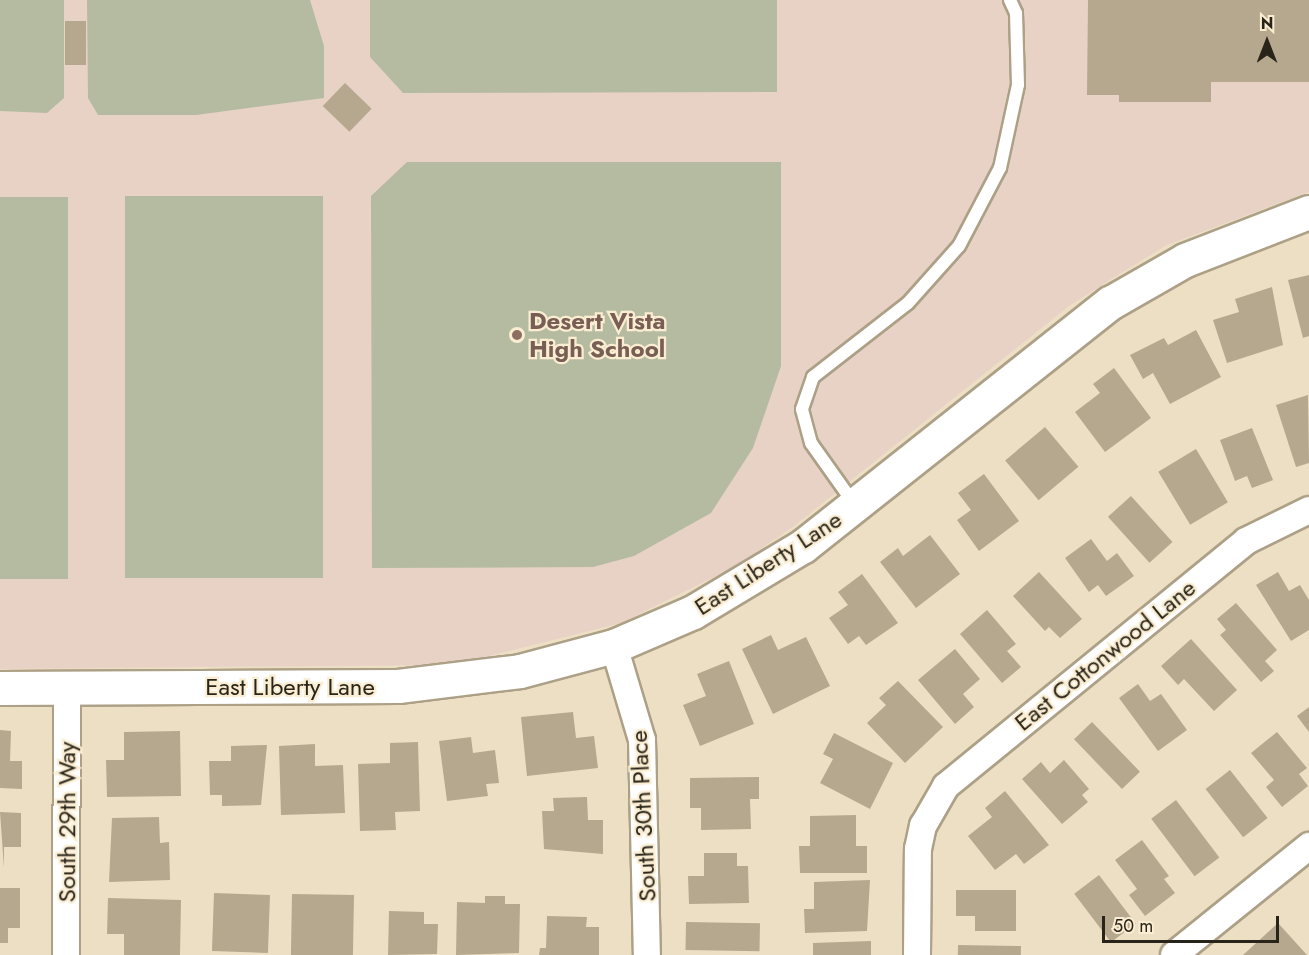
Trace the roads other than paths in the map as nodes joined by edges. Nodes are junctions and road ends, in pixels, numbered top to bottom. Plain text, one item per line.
1 (1010, 0) edge
2 (1309, 212) edge
3 (856, 506) junction
4 (1309, 510) edge
5 (614, 646) junction
6 (0, 688) edge
7 (67, 688) junction
8 (1309, 846) edge
9 (1177, 954) edge
10 (66, 955) edge
11 (647, 955) edge
12 (917, 955) edge

1 - 3 lane
2 - 3 street, East Liberty Lane
3 - 5 street, East Liberty Lane
4 - 12 street, East Cottonwood Lane
5 - 7 street, East Liberty Lane
5 - 11 street, South 30th Place
6 - 7 street, East Liberty Lane
7 - 10 street, South 29th Way
8 - 9 street

